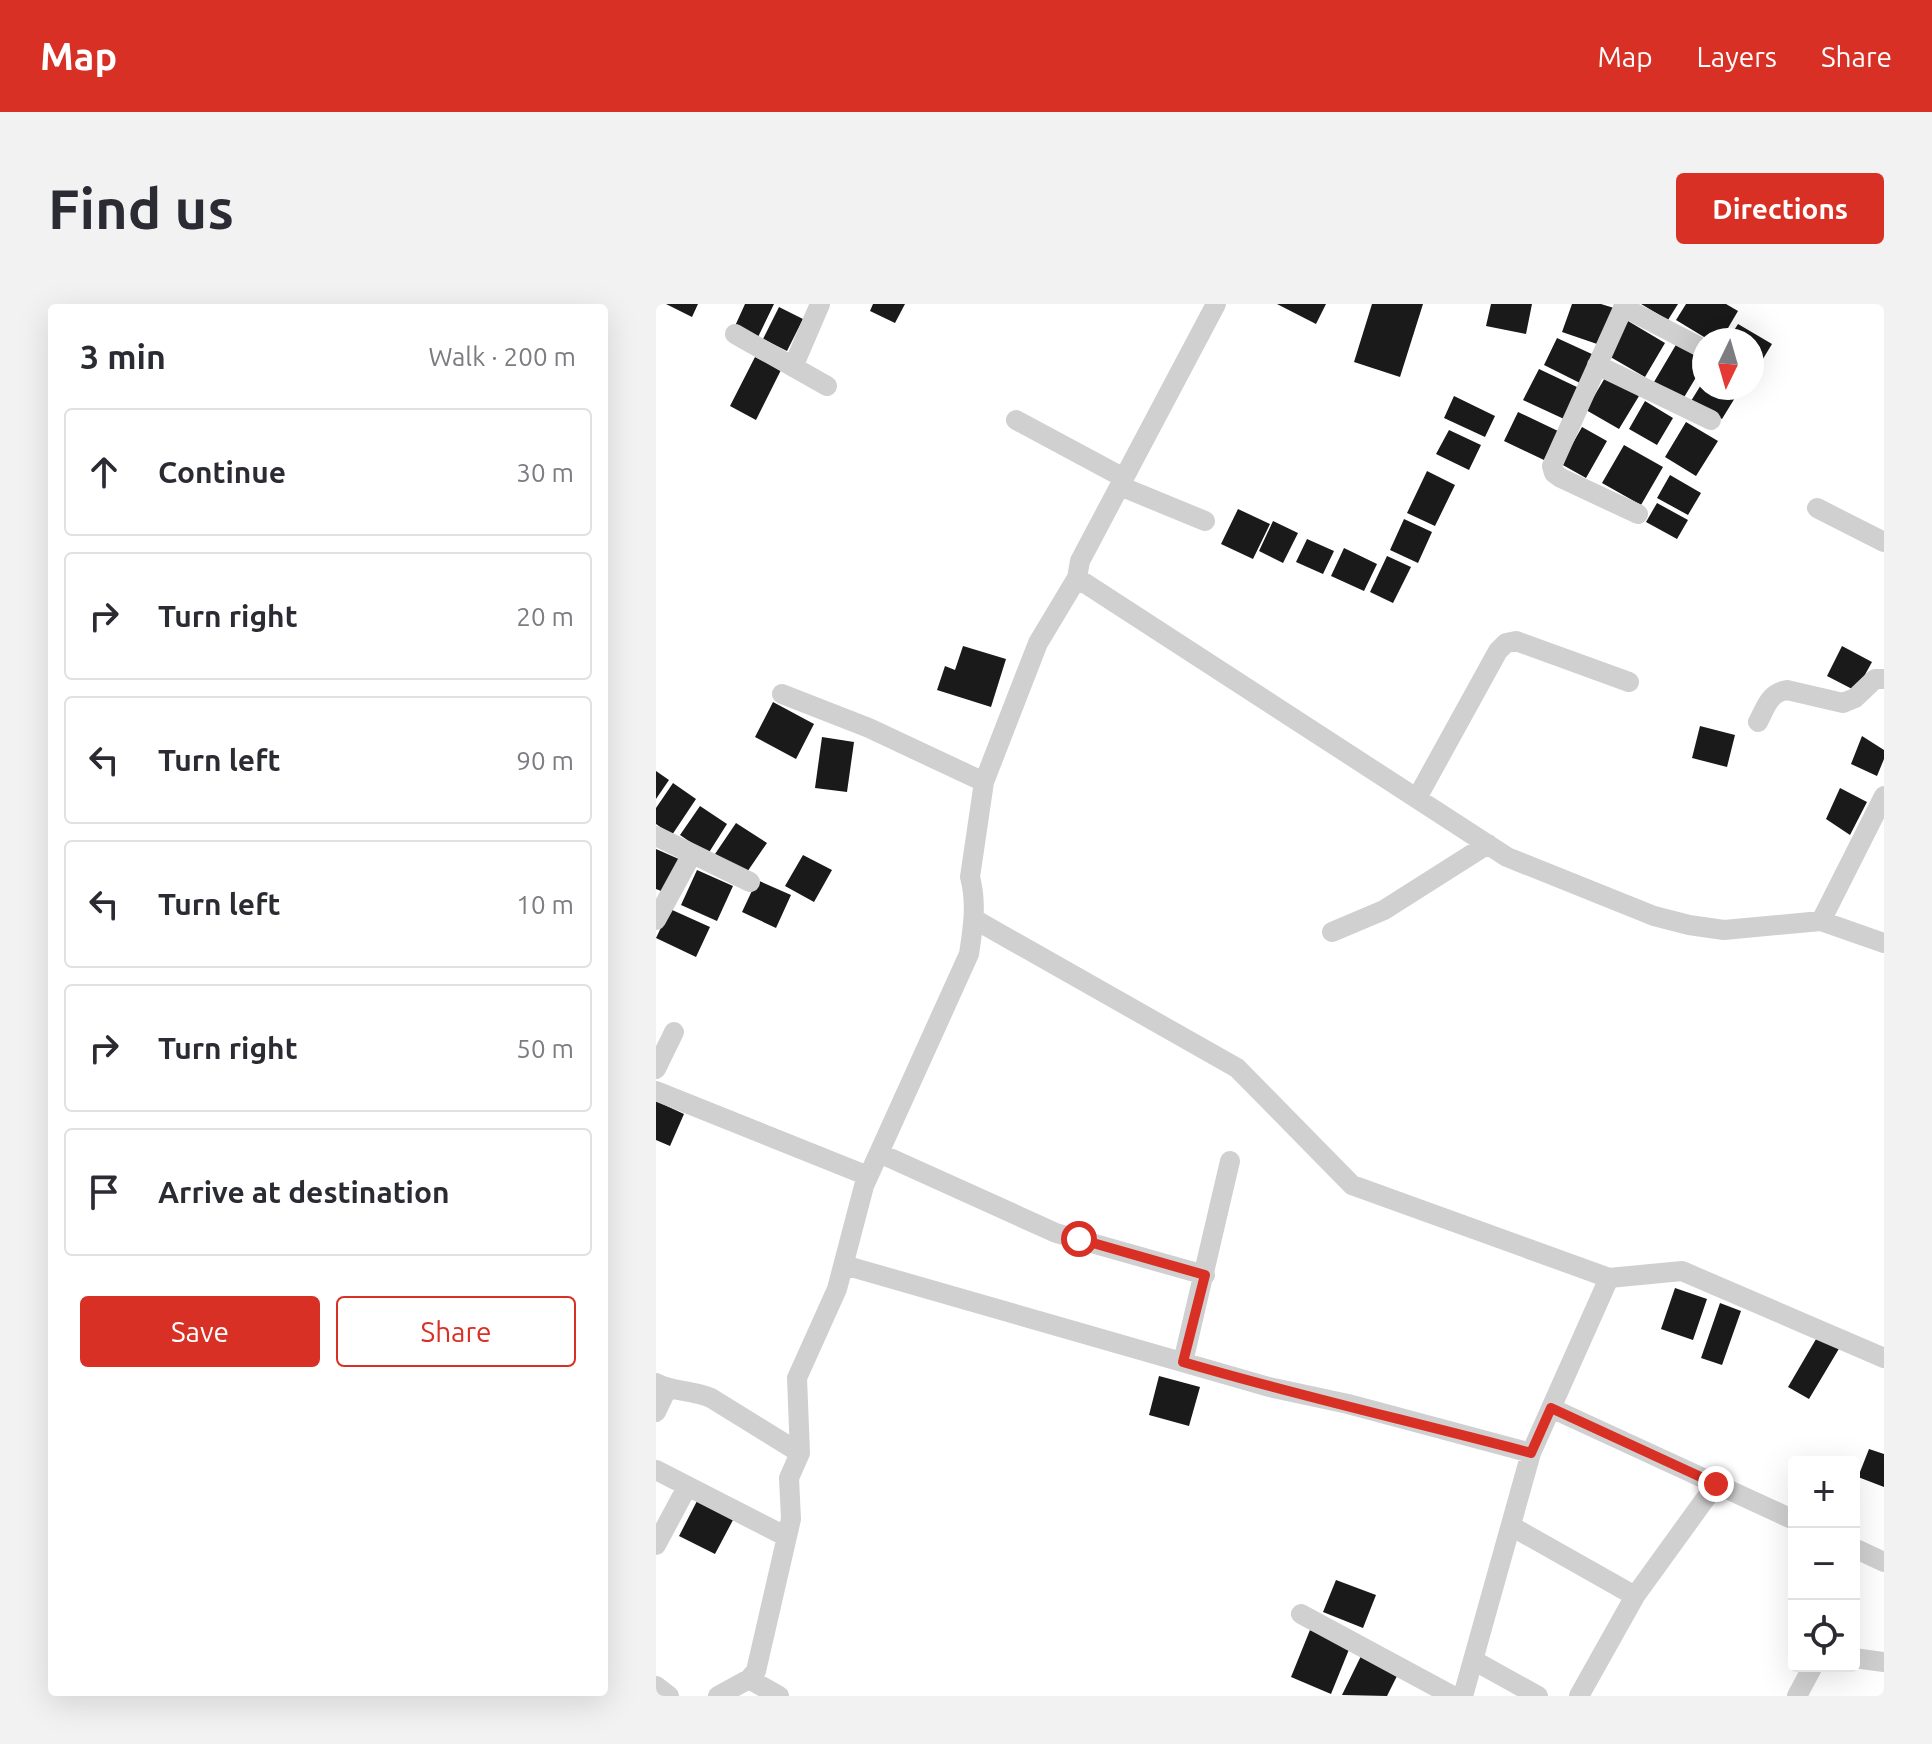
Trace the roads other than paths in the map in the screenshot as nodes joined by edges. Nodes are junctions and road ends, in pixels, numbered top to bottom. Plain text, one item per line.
1 (820, 304) edge
2 (1216, 304) edge
3 (1624, 306) edge
4 (735, 334) dead end
5 (1692, 343) edge
6 (1597, 365) junction
7 (793, 367) junction
8 (827, 386) dead end
9 (1016, 420) dead end
10 (1711, 420) dead end
11 (1122, 482) junction
12 (1817, 508) dead end
13 (1638, 514) dead end
14 (1205, 521) dead end
15 (1884, 542) edge
16 (1077, 578) junction
17 (1884, 679) edge
18 (1629, 682) dead end
19 (782, 694) dead end
20 (1758, 722) dead end
21 (984, 782) junction
22 (1884, 796) edge
23 (1417, 798) junction
24 (656, 836) edge
25 (1488, 844) junction
26 (692, 854) junction
27 (750, 882) dead end
28 (974, 919) junction
29 (656, 920) edge
30 (1821, 921) junction
31 (1332, 932) dead end
32 (1884, 943) edge
33 (674, 1032) dead end
34 (656, 1069) edge
35 (656, 1091) edge
36 (879, 1153) junction
37 (1230, 1161) dead end
38 (868, 1176) junction
39 (844, 1265) junction
40 (1205, 1275) junction
41 (1609, 1278) junction
42 (1884, 1358) edge
43 (1183, 1362) junction
44 (662, 1386) edge
45 (1551, 1408) junction
46 (656, 1412) edge
47 (800, 1453) junction
48 (1531, 1453) junction
49 (656, 1470) edge
50 (1716, 1484) junction
51 (687, 1487) junction
52 (1788, 1517) edge
53 (1511, 1526) junction
54 (787, 1537) junction
55 (656, 1545) edge
56 (1860, 1551) edge
57 (1884, 1562) edge
58 (1635, 1596) junction
59 (1301, 1614) dead end
60 (1860, 1659) edge
61 (1473, 1660) junction
62 (1884, 1662) edge
63 (1810, 1672) edge
64 (749, 1679) junction
65 (656, 1686) edge
66 (669, 1696) edge
67 (718, 1696) edge
68 (779, 1696) edge
69 (1453, 1696) edge
70 (1463, 1696) edge
71 (1538, 1696) edge
72 (1579, 1696) edge
73 (1797, 1696) edge

1 - 7 street
2 - 11 street
3 - 5 street
3 - 6 street
4 - 7 street
6 - 10 street
6 - 13 street
7 - 8 street
9 - 11 street
11 - 14 street
11 - 16 street
12 - 15 street
16 - 21 street
16 - 23 street
17 - 20 street
18 - 23 street
19 - 21 street
21 - 28 street
22 - 30 street
23 - 25 street
24 - 26 street
25 - 30 street
25 - 31 street
26 - 27 street
26 - 29 street
28 - 36 street
28 - 41 street
30 - 32 street
33 - 34 street
35 - 38 street
36 - 38 street
36 - 40 street
37 - 40 street
38 - 39 street
39 - 43 street
39 - 47 street
40 - 43 street
41 - 42 street
41 - 45 street
43 - 48 street
44 - 46 street
44 - 47 street
45 - 48 street
45 - 50 street
47 - 54 street
48 - 53 street
49 - 51 street
50 - 52 street
50 - 58 street
51 - 54 street
51 - 55 street
53 - 58 street
53 - 61 street
54 - 64 street
56 - 57 street
58 - 72 street
59 - 69 street
60 - 62 street
61 - 70 street
61 - 71 street
63 - 73 street
64 - 67 street
64 - 68 street
65 - 66 street

